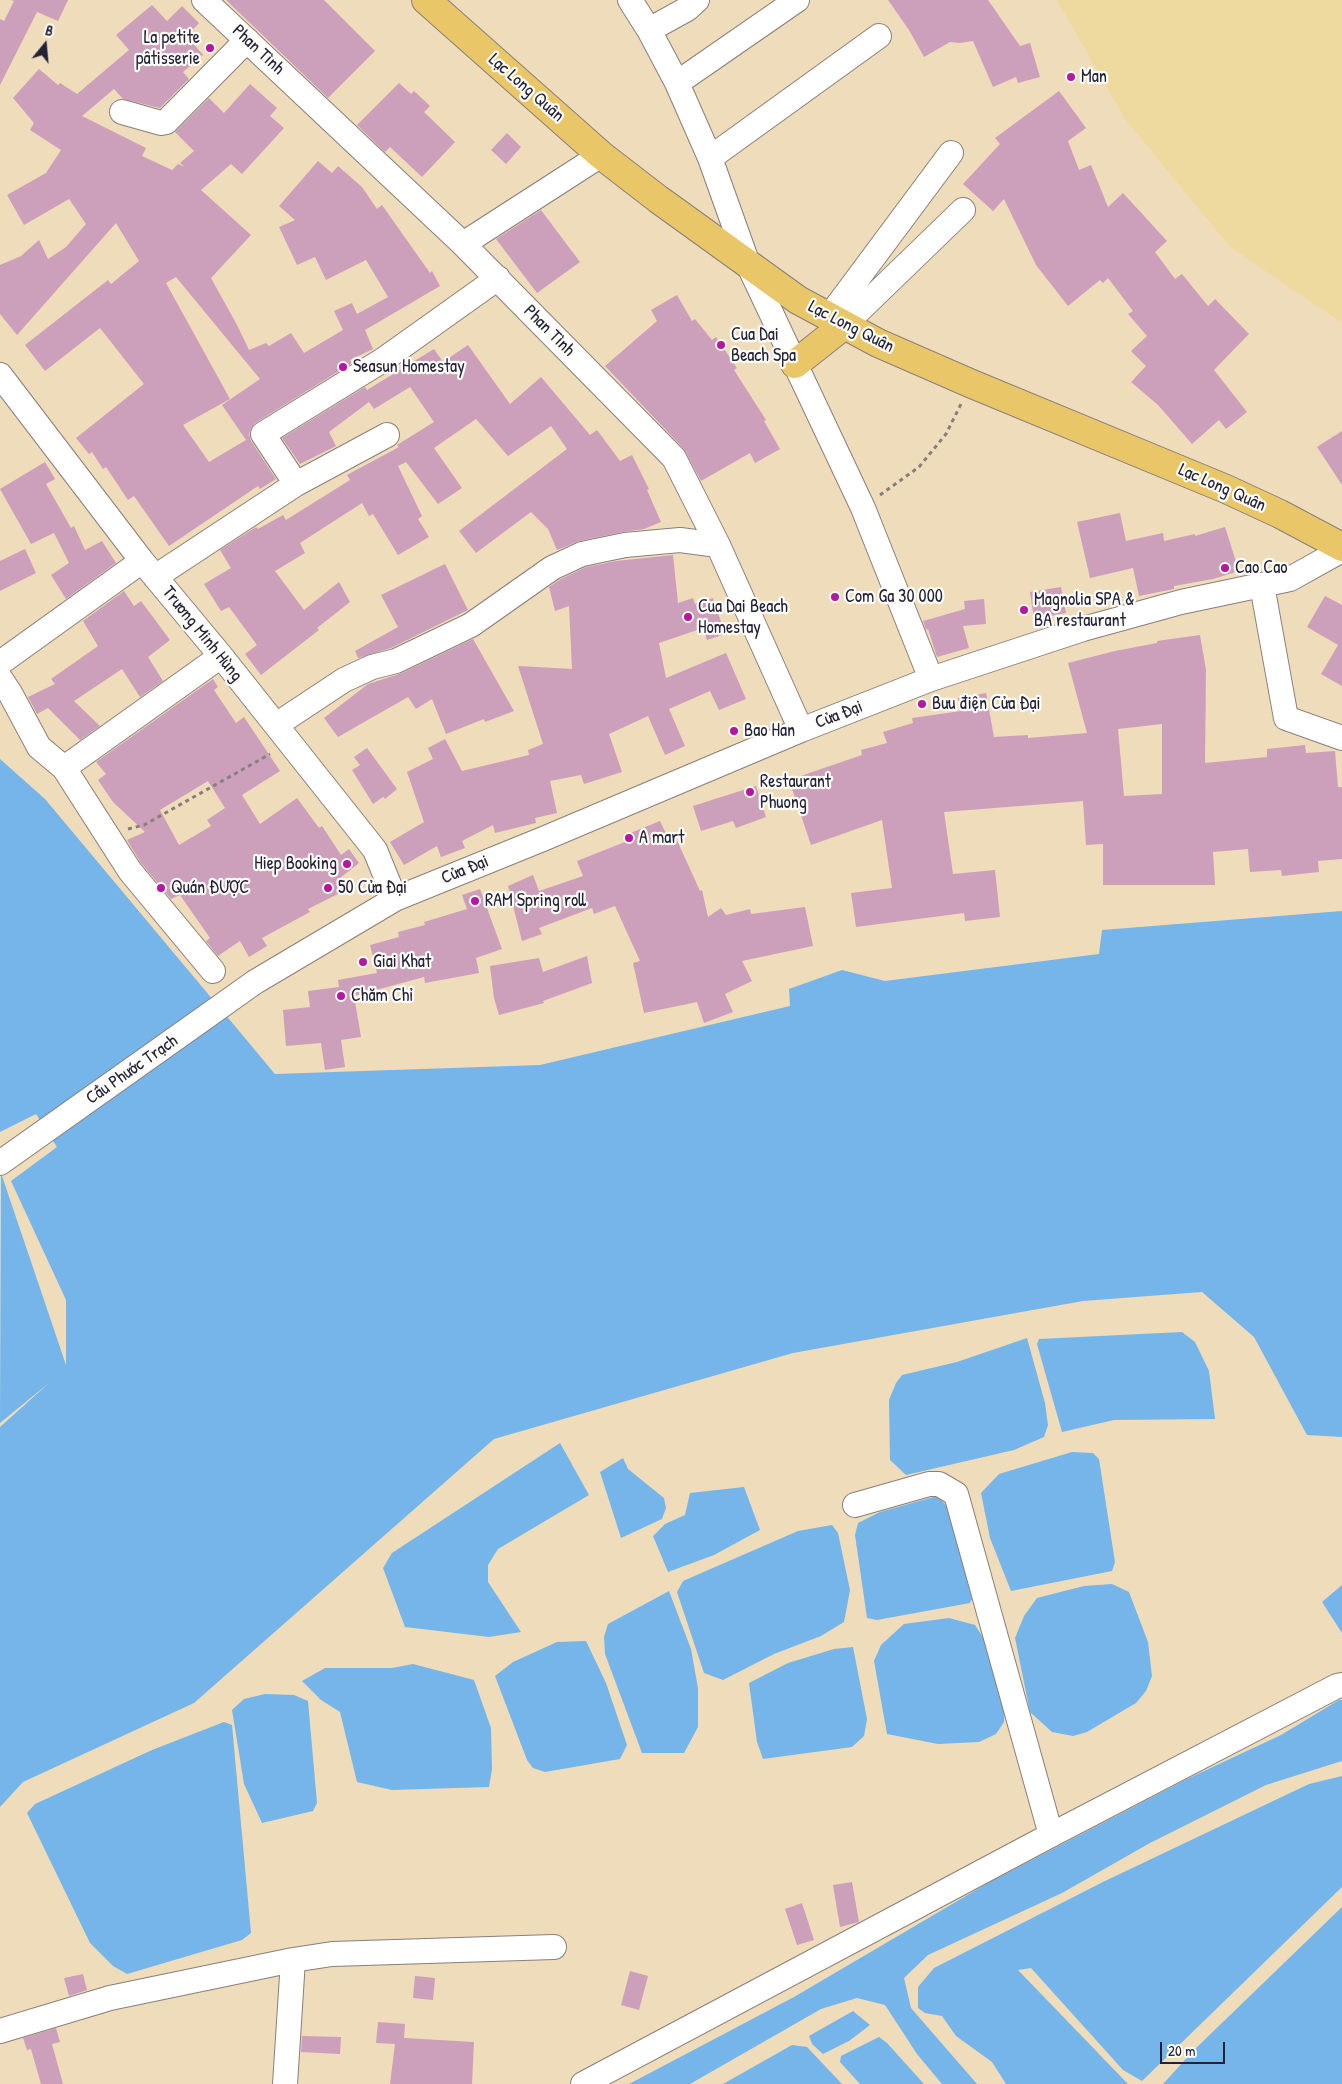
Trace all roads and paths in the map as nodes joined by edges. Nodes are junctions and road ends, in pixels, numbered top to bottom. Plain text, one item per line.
1 (204, 0) edge
2 (426, 0) edge
3 (630, 0) edge
4 (697, 0) edge
5 (797, 0) edge
6 (649, 30) junction
7 (879, 36) dead end
8 (247, 40) junction
9 (677, 83) junction
10 (122, 112) dead end
11 (951, 153) dead end
12 (601, 154) junction
13 (710, 158) junction
14 (963, 210) dead end
15 (463, 244) junction
16 (748, 264) junction
17 (498, 278) junction
18 (836, 322) junction
19 (795, 364) junction
20 (0, 374) edge
21 (972, 384) junction
22 (387, 435) dead end
23 (296, 484) junction
24 (863, 508) junction
25 (718, 545) junction
26 (1342, 548) edge
27 (148, 569) junction
28 (1262, 585) junction
29 (221, 656) junction
30 (0, 664) edge
31 (0, 678) edge
32 (931, 679) junction
33 (801, 730) junction
34 (283, 734) junction
35 (1342, 738) edge
36 (64, 768) junction
37 (106, 835) junction
38 (395, 899) junction
39 (214, 972) dead end
40 (248, 987) joint
41 (8, 1158) edge
42 (855, 1505) dead end
43 (1342, 1685) edge
44 (1051, 1835) junction
45 (554, 1947) dead end
46 (293, 1960) junction
47 (0, 2031) edge
48 (285, 2084) edge
49 (583, 2084) edge

1 - 8 street, Phan Tình
2 - 12 main road, Lạc Long Quân
3 - 6 street
4 - 6 street
5 - 9 street
6 - 9 street
7 - 13 street
8 - 10 street
8 - 15 street, Phan Tình
9 - 13 street
11 - 18 street
12 - 15 street
12 - 16 main road, Lạc Long Quân
13 - 16 street
14 - 18 street
15 - 17 street, Phan Tình
16 - 18 main road, Lạc Long Quân
16 - 19 street
17 - 23 street
17 - 25 street, Phan Tình
18 - 19 main road
18 - 21 main road, Lạc Long Quân
19 - 24 street
20 - 27 street, Trương Minh Hùng
21 - 24 path
21 - 26 main road, Lạc Long Quân
22 - 23 street
23 - 27 street
24 - 32 street
25 - 33 street, Phan Tình
25 - 34 street
26 - 28 street, Cửa Đại
27 - 29 street, Trương Minh Hùng
27 - 30 street
28 - 32 street, Cửa Đại
28 - 35 street
29 - 34 street, Trương Minh Hùng
29 - 36 street
31 - 36 street
32 - 33 street, Cửa Đại
33 - 38 street, Cửa Đại
34 - 37 path
34 - 38 street, Trương Minh Hùng
36 - 37 street
37 - 39 street
38 - 40 street, Cửa Đại
40 - 41 street, Cầu Phước Trạch
42 - 44 street
43 - 44 street
44 - 49 street
45 - 46 street
46 - 47 street
46 - 48 street

